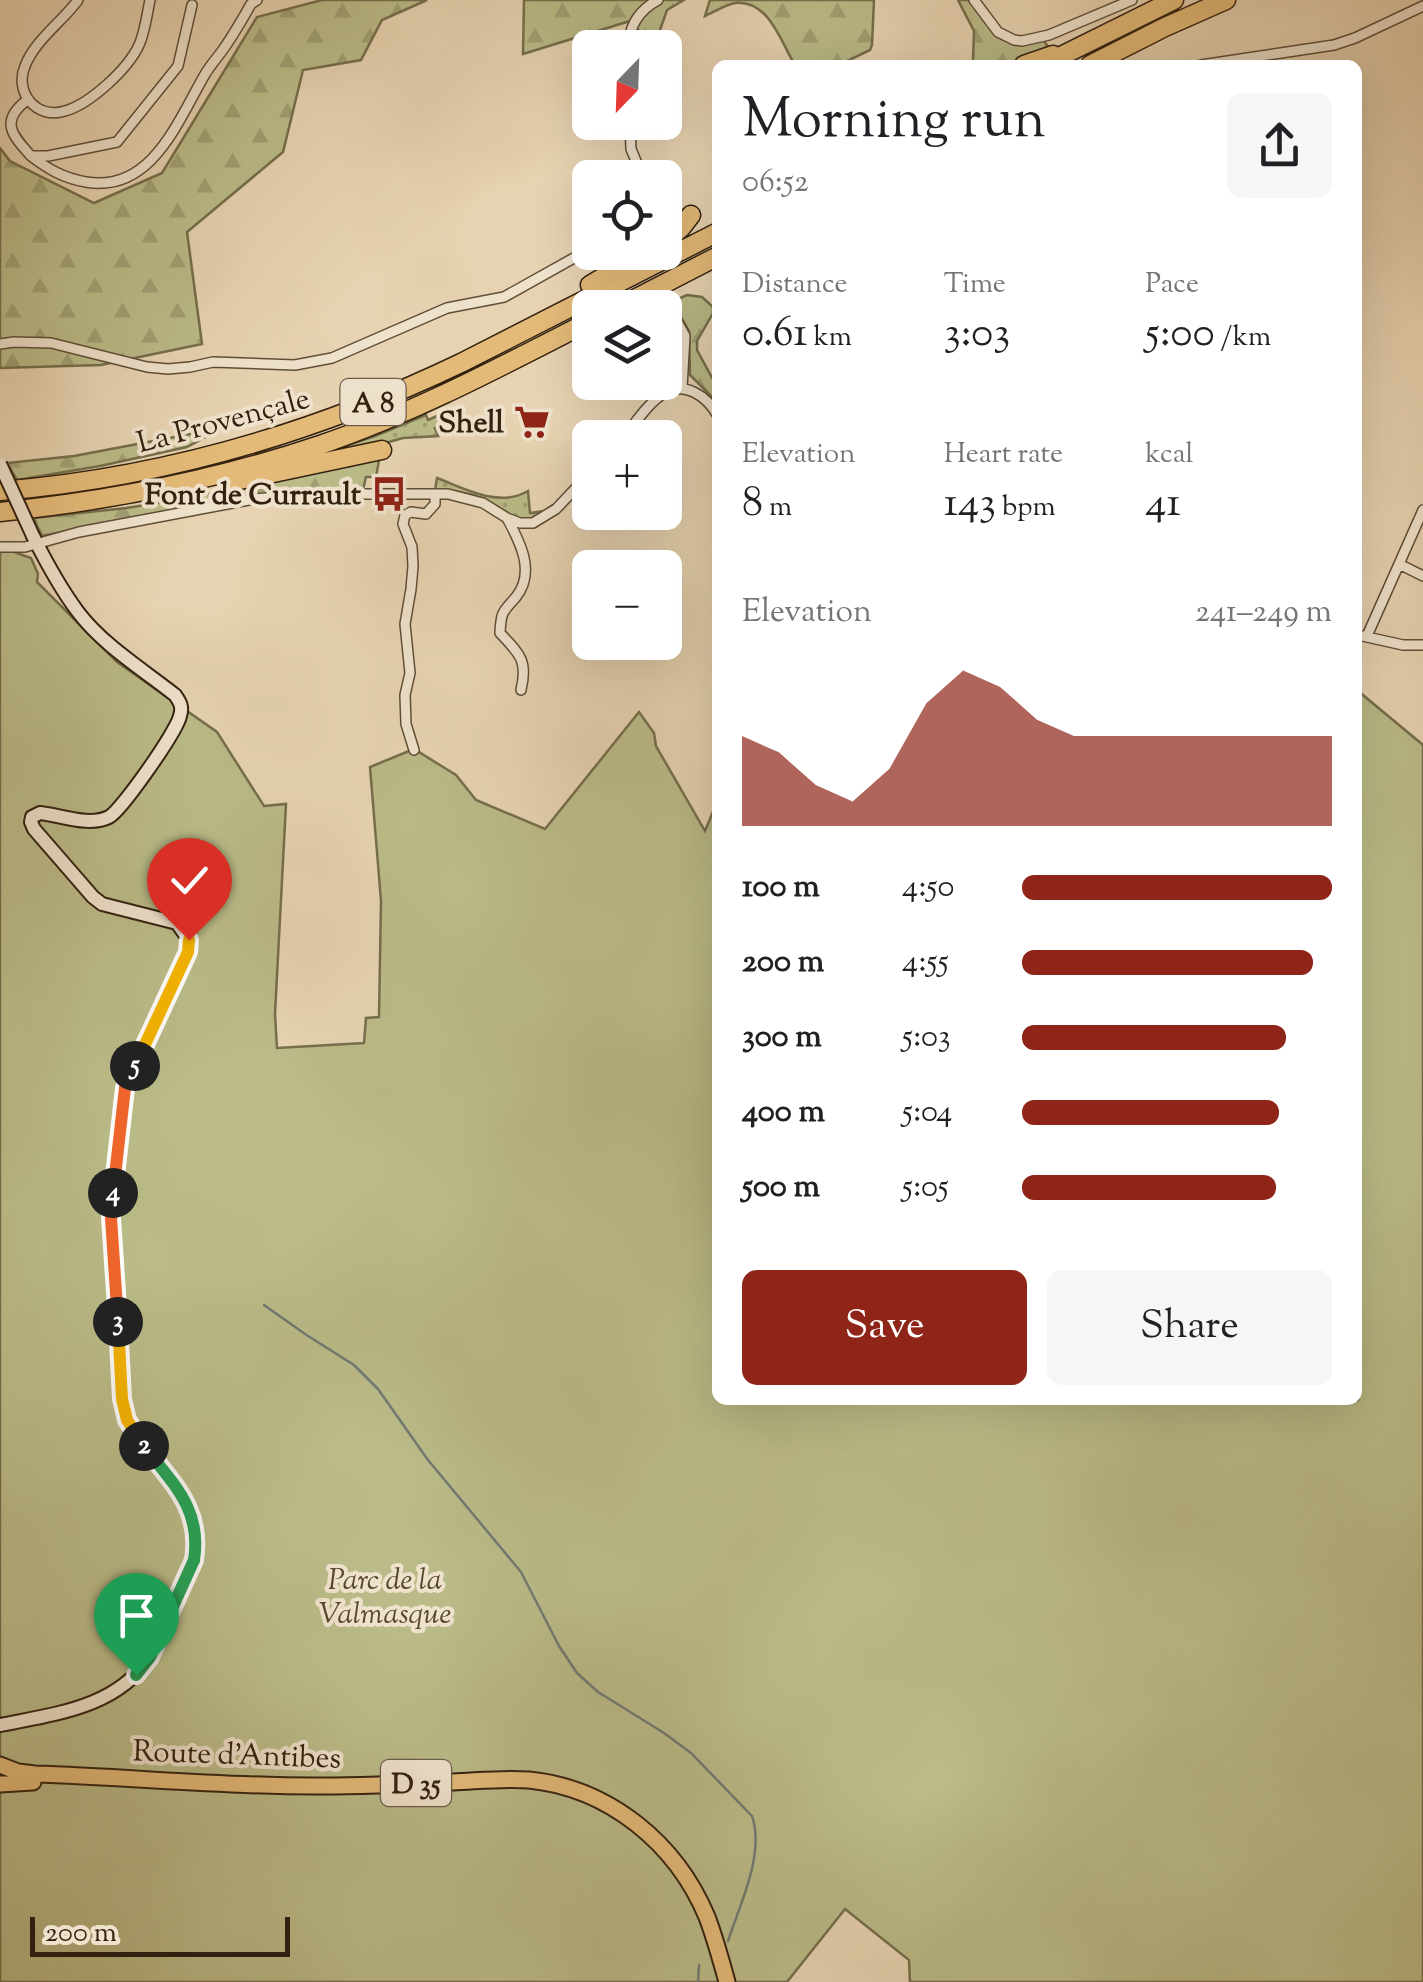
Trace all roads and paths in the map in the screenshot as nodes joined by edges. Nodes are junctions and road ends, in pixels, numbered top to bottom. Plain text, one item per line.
1 (78, 0) edge
2 (150, 0) edge
3 (257, 0) edge
4 (658, 0) edge
5 (974, 0) edge
6 (1132, 0) edge
7 (1174, 0) edge
8 (1226, 0) edge
9 (192, 5) dead end
10 (1423, 6) edge
11 (631, 30) edge
12 (1086, 43) junction
13 (1038, 60) edge
14 (1053, 60) edge
15 (1100, 60) edge
16 (1261, 60) edge
17 (27, 100) junction
18 (30, 156) junction
19 (690, 215) dead end
20 (682, 227) edge
21 (712, 235) edge
22 (572, 259) edge
23 (712, 259) edge
24 (614, 270) edge
25 (712, 272) edge
26 (652, 290) edge
27 (682, 292) edge
28 (572, 330) edge
29 (682, 331) edge
30 (0, 344) edge
31 (461, 364) junction
32 (682, 388) joint
33 (656, 400) edge
34 (712, 406) edge
35 (639, 420) edge
36 (382, 450) dead end
37 (0, 464) edge
38 (0, 491) edge
39 (572, 493) edge
40 (435, 494) junction
41 (121, 496) junction
42 (1423, 510) edge
43 (0, 512) edge
44 (508, 518) junction
45 (35, 539) junction
46 (0, 546) edge
47 (1399, 564) junction
48 (1423, 576) edge
49 (1362, 636) edge
50 (1423, 644) edge
51 (520, 690) dead end
52 (414, 750) dead end
53 (3, 1726) edge
54 (0, 1765) edge
55 (0, 1784) edge
56 (718, 1982) edge
57 (727, 1982) edge

1 - 17 street
2 - 17 street
3 - 18 street
4 - 11 street
5 - 6 street
7 - 12 highway
8 - 15 highway
9 - 18 street
10 - 16 street
12 - 13 highway
12 - 14 highway
17 - 18 street
19 - 20 highway
21 - 31 highway, La Provençale / A 8
22 - 30 street
23 - 26 highway
24 - 31 highway
25 - 27 highway
28 - 41 highway, La Provençale / A 8
29 - 32 street
31 - 38 highway, La Provençale / A 8
32 - 34 street
33 - 35 street
36 - 41 highway
37 - 45 main road, bridge
39 - 44 street
40 - 44 street
40 - 45 street
40 - 52 street
41 - 43 highway, La Provençale / A 8
42 - 47 street
44 - 51 street
45 - 46 street
45 - 53 main road
47 - 48 street
47 - 49 street
49 - 50 street
54 - 57 main road, Route d'Antibes / D 35
55 - 56 main road, Route d'Antibes / D 35

